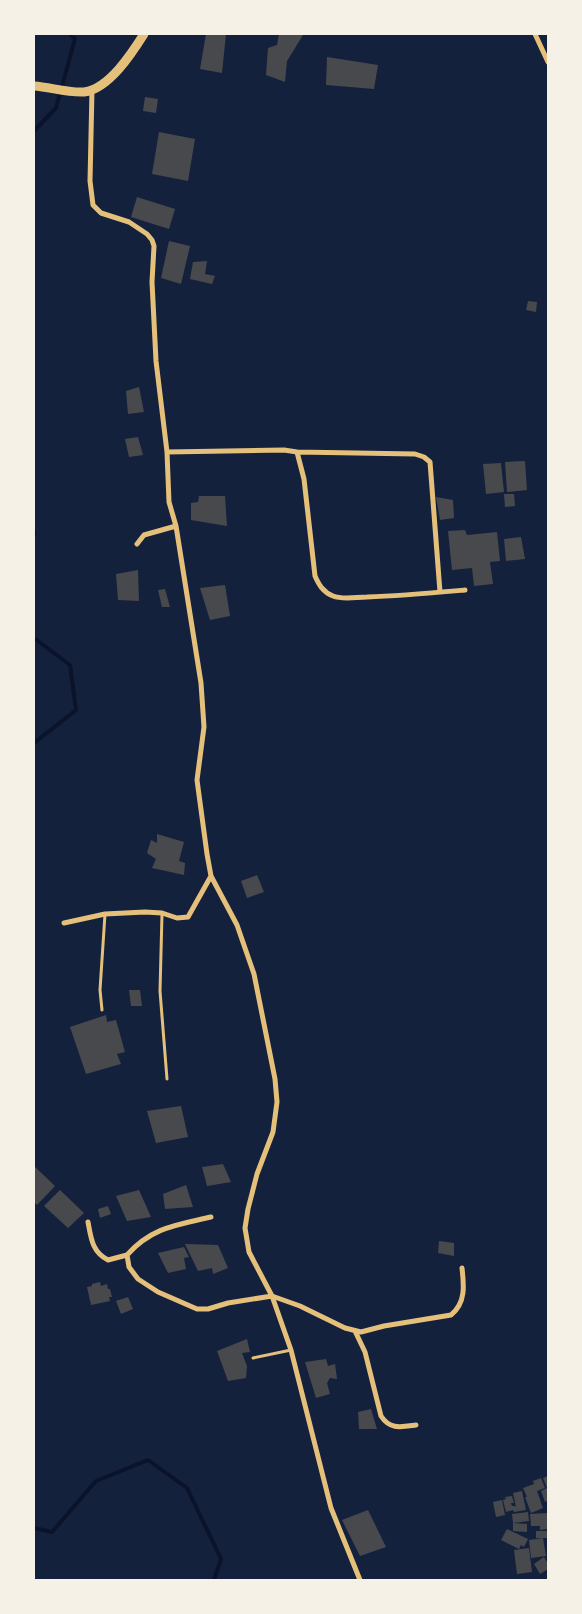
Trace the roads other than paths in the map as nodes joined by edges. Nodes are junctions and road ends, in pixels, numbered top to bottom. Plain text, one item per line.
1 (144, 34) edge
2 (535, 34) edge
3 (548, 62) edge
4 (34, 86) edge
5 (92, 90) junction
6 (167, 452) junction
7 (297, 452) junction
8 (176, 526) junction
9 (137, 544) dead end
10 (465, 590) dead end
11 (440, 592) junction
12 (211, 876) junction
13 (162, 913) junction
14 (105, 914) junction
15 (64, 923) dead end
16 (102, 1010) dead end
17 (167, 1079) dead end
18 (212, 1217) dead end
19 (88, 1222) dead end
20 (127, 1255) junction
21 (462, 1268) dead end
22 (272, 1296) junction
23 (355, 1331) junction
24 (291, 1350) junction
25 (253, 1358) dead end
26 (416, 1425) dead end
27 (360, 1580) edge

1 - 5 main road
2 - 3 street
4 - 5 main road
5 - 6 street
6 - 7 street
6 - 8 street
7 - 11 street
7 - 11 street
8 - 9 street
8 - 12 street
10 - 11 street
12 - 13 street
12 - 22 street
13 - 14 street
13 - 17 lane
14 - 15 street
14 - 16 lane
18 - 20 street
19 - 20 street
20 - 22 street
21 - 23 street
22 - 23 street
22 - 24 street
23 - 26 street
24 - 25 lane
24 - 27 street

